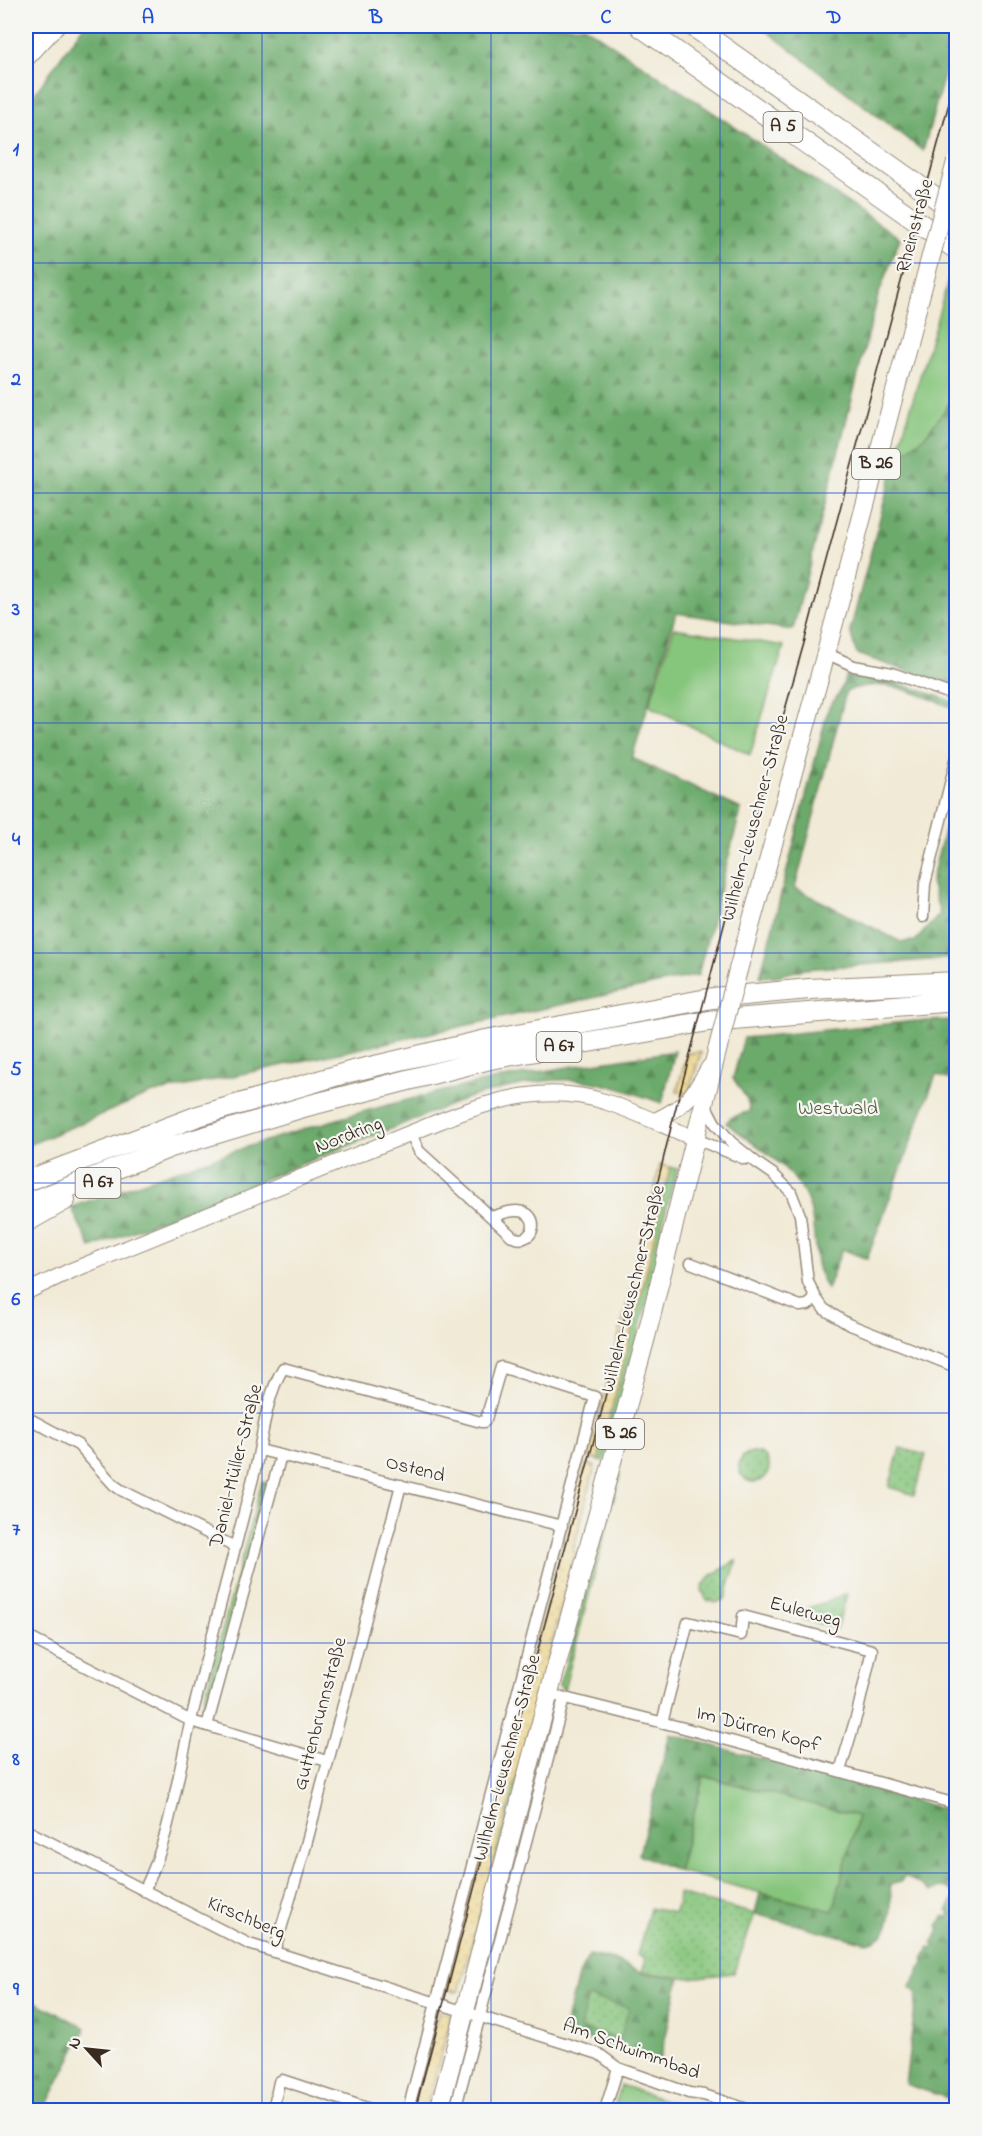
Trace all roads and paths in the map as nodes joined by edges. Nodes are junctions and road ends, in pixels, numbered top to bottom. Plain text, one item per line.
1 (29, 26) edge
2 (54, 26) edge
3 (640, 26) edge
4 (693, 26) edge
5 (702, 26) edge
6 (26, 29) edge
7 (734, 54) junction
8 (26, 57) edge
9 (957, 162) edge
10 (957, 212) edge
11 (957, 249) edge
12 (918, 308) joint
13 (826, 652) junction
14 (957, 696) edge
15 (957, 760) edge
16 (923, 917) dead end
17 (957, 982) edge
18 (957, 1001) edge
19 (717, 1051) junction
20 (705, 1104) junction
21 (654, 1121) junction
22 (411, 1134) junction
23 (696, 1139) junction
24 (171, 1147) junction
25 (757, 1163) junction
26 (26, 1181) edge
27 (26, 1204) edge
28 (491, 1217) dead end
29 (26, 1222) edge
30 (691, 1263) dead end
31 (26, 1292) edge
32 (816, 1298) junction
33 (957, 1367) edge
34 (595, 1397) joint
35 (26, 1418) edge
36 (260, 1450) junction
37 (280, 1455) junction
38 (401, 1485) junction
39 (562, 1526) junction
40 (235, 1547) junction
41 (26, 1636) edge
42 (556, 1696) junction
43 (191, 1721) junction
44 (662, 1723) junction
45 (207, 1726) junction
46 (327, 1761) junction
47 (840, 1771) junction
48 (957, 1804) edge
49 (26, 1830) edge
50 (144, 1891) junction
51 (274, 1952) junction
52 (435, 2002) junction
53 (472, 2014) junction
54 (618, 2068) junction
55 (273, 2110) edge
56 (374, 2110) edge
57 (408, 2110) edge
58 (438, 2110) edge
59 (455, 2110) edge
60 (605, 2110) edge
61 (750, 2110) edge

1 - 6 highway
2 - 8 highway
3 - 11 highway, A 5
4 - 7 highway, A 5
5 - 7 highway
7 - 10 highway, A 5
9 - 12 main road, Rheinstraße / B 26, bridge
12 - 13 main road, Wilhelm-Leuschner-Straße / B 26
13 - 14 street
13 - 19 main road, Wilhelm-Leuschner-Straße / B 26, bridge
15 - 16 street
17 - 26 highway, A 67
18 - 24 highway, A 67
19 - 20 main road, Wilhelm-Leuschner-Straße / B 26
19 - 21 main road
20 - 23 main road, Wilhelm-Leuschner-Straße / B 26
20 - 25 street
21 - 22 main road, Nordring
21 - 23 main road, Nordring
22 - 28 street
22 - 31 main road, Nordring
23 - 25 street
23 - 42 main road, Wilhelm-Leuschner-Straße / B 26
24 - 27 highway, A 67
24 - 29 highway, A 67
25 - 32 street
30 - 32 street
32 - 33 street
34 - 36 street, Daniel-Müller-Straße
34 - 39 street, Wilhelm-Leuschner-Straße
35 - 40 street
36 - 37 street, Ostend
36 - 40 street, Daniel-Müller-Straße
37 - 38 street, Ostend
37 - 45 street, Daniel-Müller-Straße
38 - 39 street, Ostend
38 - 46 street, Guttenbrunnstraße
39 - 52 street, Wilhelm-Leuschner-Straße
40 - 43 street, Daniel-Müller-Straße
41 - 43 street
42 - 44 street, Im Dürren Kopf
42 - 53 main road, Wilhelm-Leuschner-Straße / B 26
43 - 45 street
43 - 50 street, Daniel-Müller-Straße
44 - 47 street, Im Dürren Kopf
44 - 47 street, Eulerweg
45 - 46 street
46 - 51 street, Guttenbrunnstraße
47 - 48 street, Im Dürren Kopf
49 - 50 street, Kirschberg
50 - 51 street, Kirschberg
51 - 52 street, Kirschberg
52 - 53 street, Kirschberg
52 - 57 street, Wilhelm-Leuschner-Straße
53 - 54 street, Am Schwimmbad
53 - 58 main road, Wilhelm-Leuschner-Straße / B 26
53 - 59 street, Wilhelm-Leuschner-Straße
54 - 60 street
54 - 61 street, Am Schwimmbad
55 - 56 street

